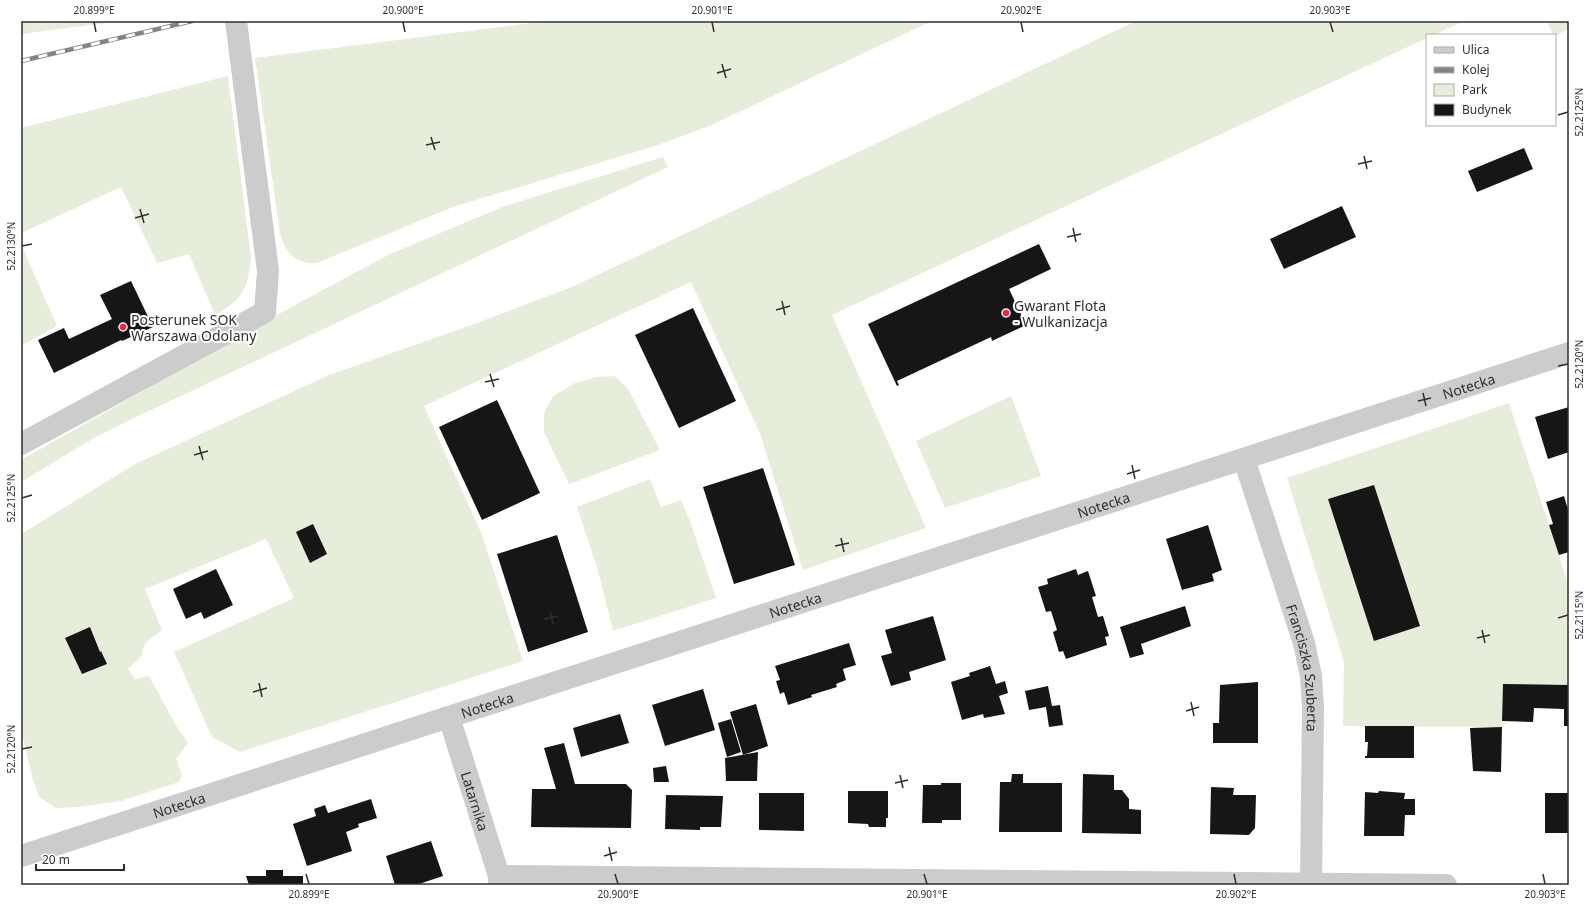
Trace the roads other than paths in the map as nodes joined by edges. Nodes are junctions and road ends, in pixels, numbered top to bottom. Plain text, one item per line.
1 (236, 21) edge
2 (1569, 353) edge
3 (21, 444) edge
4 (1244, 459) junction
5 (448, 717) junction
6 (21, 856) edge
7 (499, 880) edge
8 (1311, 884) edge
9 (1446, 885) edge

1 - 3 street
2 - 4 street, Notecka
4 - 5 street, Notecka
4 - 8 street, Franciszka Szuberta
5 - 6 street, Notecka
5 - 7 street, Latarnika
7 - 8 street
8 - 9 street

